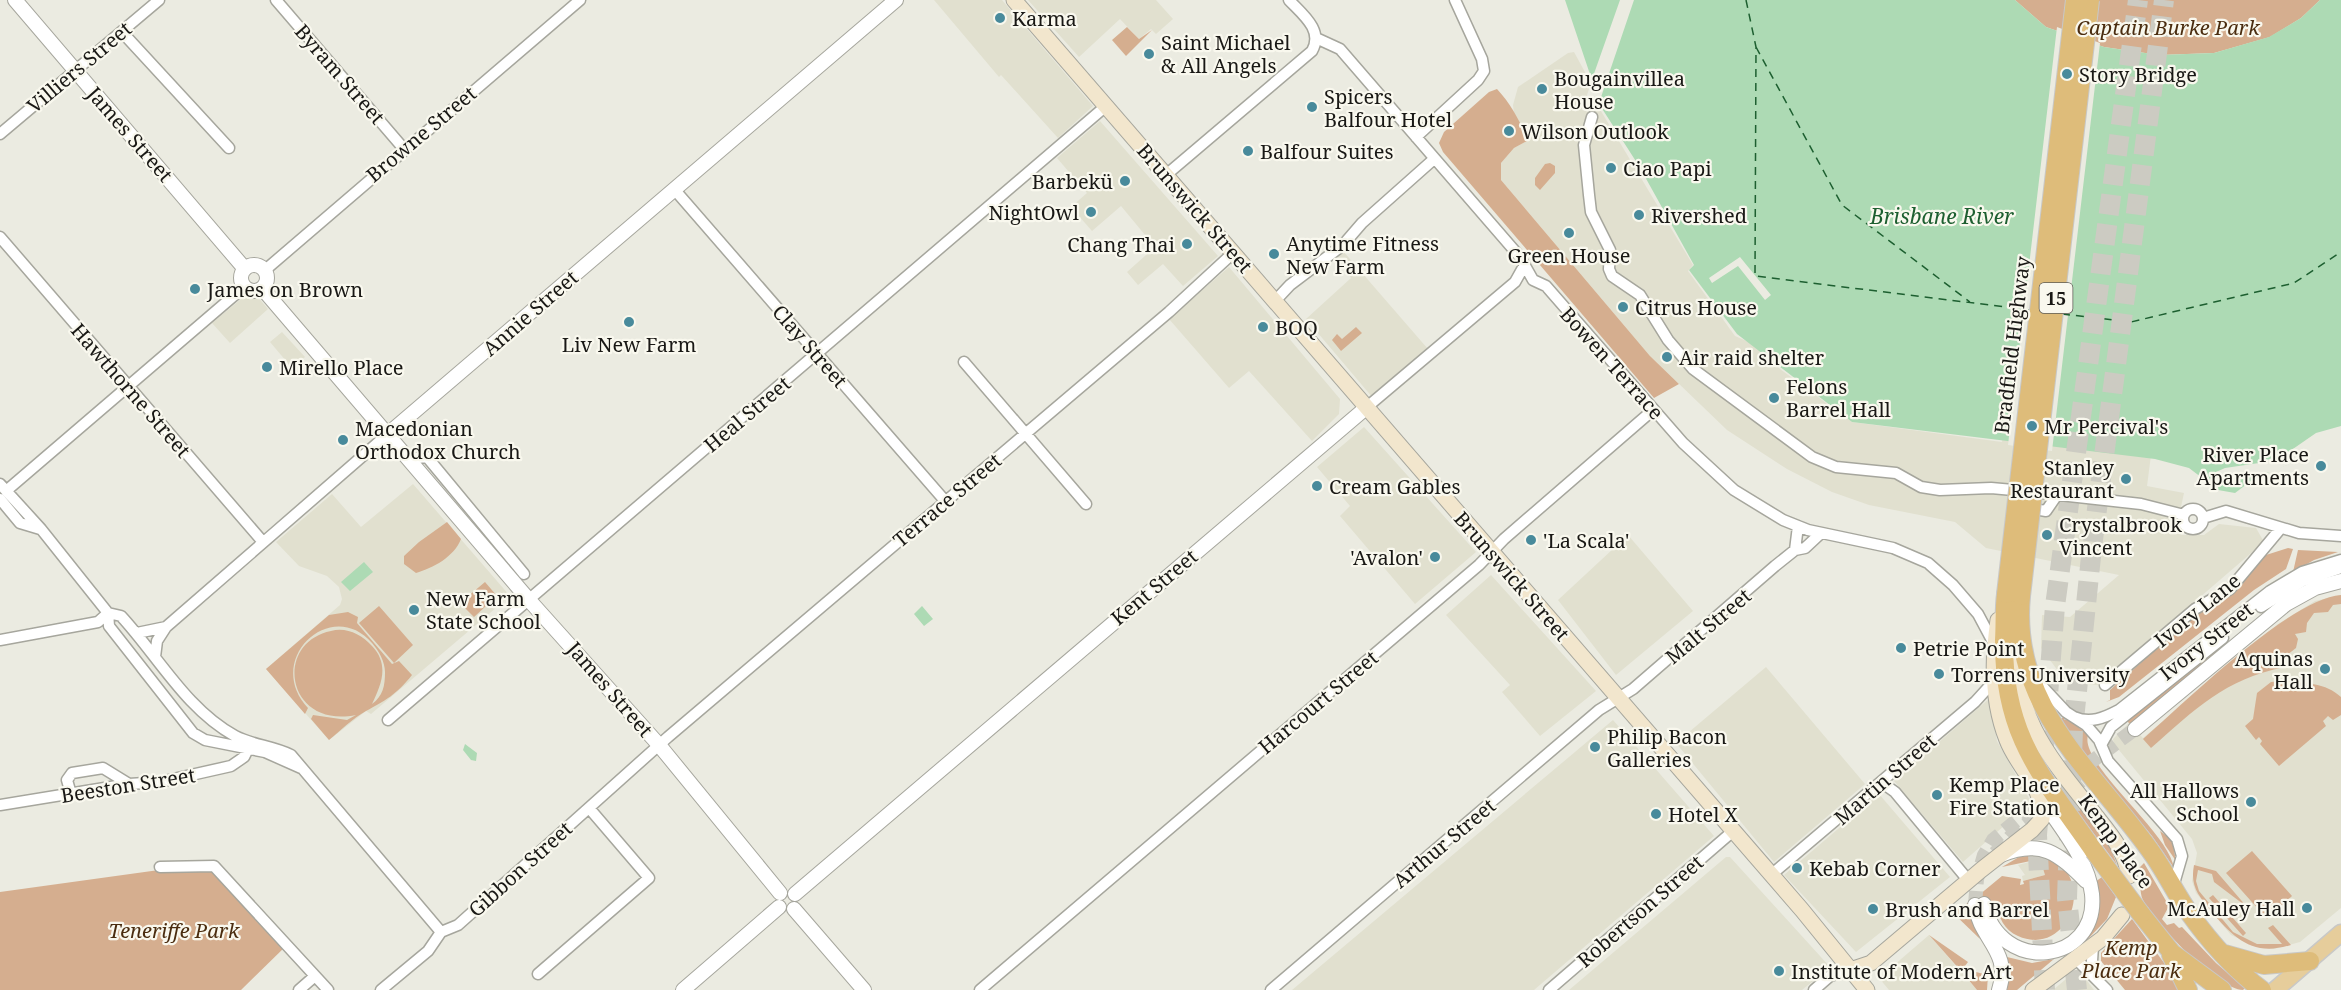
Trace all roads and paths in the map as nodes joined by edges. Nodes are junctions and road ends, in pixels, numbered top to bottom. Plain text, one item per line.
1 (15, 0) edge
2 (159, 0) edge
3 (276, 0) edge
4 (580, 0) edge
5 (896, 0) edge
6 (1014, 0) edge
7 (1289, 0) edge
8 (1455, 0) edge
9 (2075, 0) edge
10 (2090, 0) edge
11 (122, 32) junction
12 (1316, 38) junction
13 (75, 70) junction
14 (1106, 106) junction
15 (1592, 117) dead end
16 (0, 134) edge
17 (1416, 137) junction
18 (229, 148) dead end
19 (404, 149) junction
20 (1434, 159) junction
21 (1166, 175) junction
22 (674, 189) junction
23 (0, 237) edge
24 (1233, 253) junction
25 (1524, 266) junction
26 (245, 268) junction
27 (264, 271) junction
28 (1533, 280) junction
29 (1515, 282) junction
30 (244, 287) junction
31 (262, 288) junction
32 (1275, 301) junction
33 (817, 354) junction
34 (964, 362) dead end
35 (128, 386) junction
36 (1367, 407) junction
37 (1653, 410) junction
38 (1025, 434) junction
39 (388, 435) junction
40 (412, 462) junction
41 (2011, 489) junction
42 (2, 491) edge
43 (2057, 495) junction
44 (946, 502) junction
45 (1086, 504) dead end
46 (1798, 526) junction
47 (2281, 528) junction
48 (1820, 534) junction
49 (2341, 536) edge
50 (263, 542) junction
51 (1795, 550) junction
52 (1491, 552) junction
53 (2341, 560) edge
54 (2341, 568) edge
55 (524, 574) dead end
56 (2341, 581) edge
57 (2341, 589) edge
58 (2011, 596) junction
59 (529, 600) junction
60 (108, 613) junction
61 (165, 627) junction
62 (137, 633) junction
63 (0, 640) edge
64 (2021, 645) junction
65 (1999, 652) junction
66 (155, 657) junction
67 (2028, 670) junction
68 (1995, 680) junction
69 (2105, 685) dead end
70 (1618, 699) junction
71 (2074, 717) junction
72 (387, 720) dead end
73 (250, 745) junction
74 (659, 745) junction
75 (2101, 745) junction
76 (1881, 782) junction
77 (129, 784) junction
78 (71, 794) junction
79 (2041, 798) junction
80 (0, 805) edge
81 (589, 808) junction
82 (1732, 832) junction
83 (1997, 857) junction
84 (160, 867) dead end
85 (1771, 875) junction
86 (2130, 876) dead end
87 (1968, 880) junction
88 (2090, 884) junction
89 (2173, 887) junction
90 (780, 893) junction
91 (795, 894) junction
92 (779, 908) junction
93 (794, 909) junction
94 (2122, 915) dead end
95 (441, 932) junction
96 (2341, 933) edge
97 (2093, 946) junction
98 (2168, 948) junction
99 (2225, 954) junction
100 (2076, 959) junction
101 (2310, 960) junction
102 (1850, 970) junction
103 (538, 974) dead end
104 (315, 976) junction
105 (2097, 978) junction
106 (299, 990) edge
107 (328, 990) edge
108 (381, 990) edge
109 (684, 990) edge
110 (864, 990) edge
111 (980, 990) edge
112 (1271, 990) edge
113 (1549, 990) edge
114 (1814, 990) edge
115 (1867, 990) edge
116 (1999, 990) edge
117 (2033, 990) edge
118 (2107, 990) edge
119 (2188, 990) edge
120 (2222, 990) edge
121 (2262, 990) edge
122 (2275, 990) edge

1 - 13 street, James Street
2 - 11 street, Villiers Street
3 - 19 street, Byram Street
4 - 19 street, Browne Street
5 - 22 street, Annie Street
6 - 14 main road, Brunswick Street
7 - 12 street
8 - 17 street
9 - 58 highway, Bradfield Highway / 15, bridge
10 - 58 highway, Bradfield Highway / 15, bridge
11 - 13 street, Villiers Street
11 - 18 street
12 - 17 street, Bowen Terrace
12 - 21 street
13 - 16 street, Villiers Street
13 - 26 street, James Street
14 - 21 main road, Brunswick Street
14 - 33 street, Heal Street
15 - 41 street
17 - 20 street, Bowen Terrace
19 - 27 street, Browne Street
20 - 25 street, Bowen Terrace
20 - 32 street
21 - 24 main road, Brunswick Street
22 - 33 street, Clay Street
22 - 39 street, Annie Street
23 - 35 street, Hawthorne Street
24 - 32 main road, Brunswick Street
24 - 38 street, Terrace Street
25 - 28 street, Bowen Terrace
25 - 29 street, Kent Street
26 - 27 street
26 - 30 street
27 - 31 street
28 - 29 street
28 - 37 street, Bowen Terrace
29 - 36 street, Kent Street
30 - 31 street
30 - 35 street
31 - 39 street, James Street
32 - 36 main road, Brunswick Street
33 - 44 street, Clay Street
33 - 59 street, Heal Street
34 - 38 street
35 - 42 street
35 - 50 street, Hawthorne Street
36 - 52 main road, Brunswick Street
36 - 91 street, Kent Street
37 - 46 street, Bowen Terrace
37 - 52 street, Harcourt Street
38 - 44 street, Terrace Street
38 - 45 street
39 - 40 street, James Street
39 - 50 street, Annie Street
40 - 55 street
40 - 59 street, James Street
41 - 43 street
41 - 43 street
42 - 60 street
43 - 47 street
44 - 74 street, Terrace Street
46 - 48 street, Bowen Terrace
46 - 51 street
47 - 49 street
47 - 69 street, Ivory Lane
48 - 51 street, Malt Street
48 - 65 street, Bowen Terrace
50 - 61 street, Annie Street
51 - 70 street, Malt Street
52 - 70 main road, Brunswick Street
52 - 111 street, Harcourt Street
53 - 71 street, Ivory Street
54 - 75 street, Ivory Street
56 - 57 street, Ivory Street
58 - 64 highway, Bradfield Highway / 15
58 - 65 highway, Bradfield Highway / 15
59 - 72 street, Heal Street
59 - 74 street, James Street
60 - 62 street
60 - 63 street
60 - 73 street
61 - 62 street, Annie Street
61 - 66 street, Annie Street
62 - 66 street
64 - 67 highway, Kemp Place / 15
64 - 86 main road
65 - 68 main road, Kemp Place
65 - 98 highway, Kemp Place / 15, bridge
66 - 73 street
67 - 71 street, Kemp Place
67 - 89 highway, Kemp Place / 15
68 - 76 street, Martin Street
68 - 79 main road, Kemp Place
70 - 82 main road, Brunswick Street
70 - 112 street, Arthur Street
71 - 75 street, Kemp Place
73 - 77 street, Beeston Street
73 - 95 street
74 - 81 street, Gibbon Street
74 - 90 street, James Street
75 - 89 street, Kemp Place
76 - 85 street, Martin Street
76 - 87 street
77 - 78 street, Beeston Street
77 - 78 street
78 - 80 street, Beeston Street
79 - 83 main road
79 - 88 street, Kemp Place
81 - 95 street, Gibbon Street
81 - 103 street
82 - 85 main road, Brunswick Street
82 - 113 street, Robertson Street
83 - 87 main road
83 - 88 street
84 - 104 street
85 - 102 main road, Brunswick Street
87 - 102 main road
88 - 116 street
89 - 99 highway, Kemp Place / 15
90 - 91 street
90 - 92 street
91 - 93 street
92 - 93 street
92 - 109 street
93 - 110 street
94 - 97 main road
95 - 108 street, Gibbon Street
96 - 101 main road
97 - 100 main road
97 - 105 street
98 - 119 highway
98 - 120 highway, Kemp Place / 15
99 - 101 highway
99 - 121 highway, Kemp Place / 15
100 - 105 street
100 - 117 main road
101 - 122 main road
102 - 114 street
102 - 115 main road, Brunswick Street
104 - 106 street
104 - 107 street
105 - 118 street

